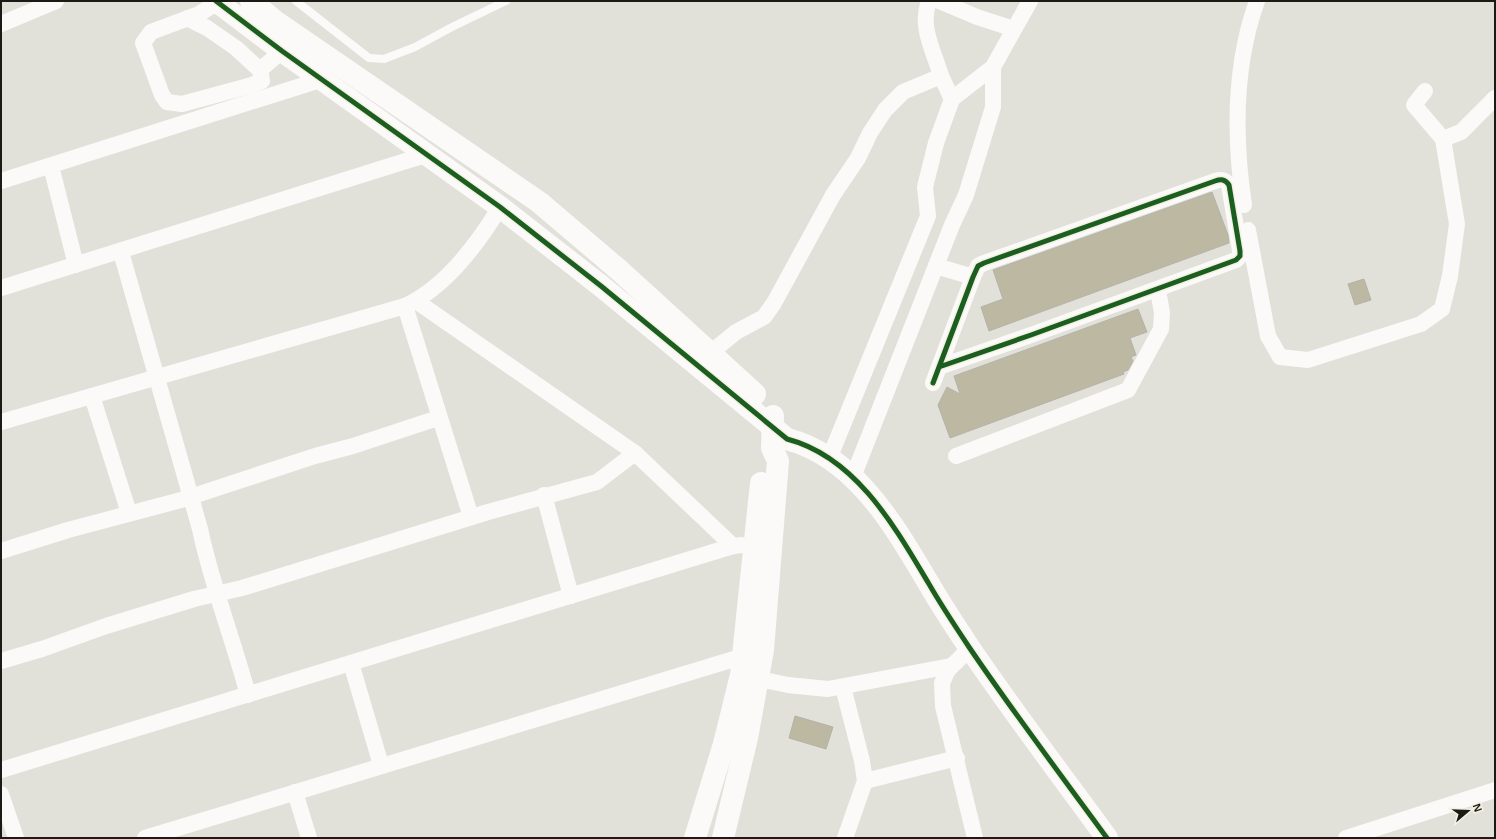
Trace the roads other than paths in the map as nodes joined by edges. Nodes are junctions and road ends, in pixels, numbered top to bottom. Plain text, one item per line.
1 (56, 1) edge
2 (251, 1) edge
3 (296, 1) edge
4 (506, 1) edge
5 (929, 1) edge
6 (939, 1) edge
7 (1030, 1) edge
8 (1257, 1) edge
9 (217, 2) edge
10 (187, 18) junction
11 (1, 24) edge
12 (249, 26) junction
13 (1014, 29) junction
14 (229, 43) junction
15 (282, 51) junction
16 (993, 67) junction
17 (260, 70) junction
18 (941, 76) junction
19 (323, 79) junction
20 (1425, 91) dead end
21 (1495, 98) edge
22 (952, 99) junction
23 (1444, 139) junction
24 (425, 155) junction
25 (51, 166) junction
26 (1, 181) edge
27 (500, 207) junction
28 (928, 216) junction
29 (952, 225) junction
30 (121, 252) junction
31 (76, 265) junction
32 (936, 266) junction
33 (973, 276) junction
34 (1, 288) edge
35 (1158, 290) junction
36 (410, 304) junction
37 (710, 354) junction
38 (939, 367) junction
39 (157, 377) junction
40 (933, 383) dead end
41 (92, 396) junction
42 (438, 418) junction
43 (773, 418) junction
44 (1, 422) edge
45 (772, 448) junction
46 (635, 453) junction
47 (956, 456) dead end
48 (829, 459) junction
49 (853, 477) junction
50 (544, 495) junction
51 (189, 497) junction
52 (130, 513) junction
53 (471, 517) junction
54 (756, 542) junction
55 (733, 546) junction
56 (1, 551) edge
57 (218, 593) junction
58 (571, 596) junction
59 (970, 648) junction
60 (1, 661) edge
61 (351, 663) junction
62 (951, 666) junction
63 (748, 670) junction
64 (844, 687) junction
65 (248, 695) junction
66 (957, 758) junction
67 (381, 765) junction
68 (1, 770) edge
69 (865, 781) junction
70 (1495, 790) edge
71 (295, 792) junction
72 (1, 794) edge
73 (16, 838) edge
74 (145, 838) edge
75 (309, 838) edge
76 (695, 838) edge
77 (723, 838) edge
78 (845, 838) edge
79 (975, 838) edge
80 (1107, 838) edge
81 (1346, 838) edge

1 - 11 street
2 - 37 street
3 - 4 lane
5 - 18 street
6 - 13 street
7 - 13 street
8 - 23 street
9 - 10 street
9 - 12 street
10 - 14 street
10 - 17 street
12 - 14 street
12 - 15 street
13 - 16 street
14 - 17 street
15 - 17 street
15 - 19 street
16 - 22 street
16 - 29 street
18 - 22 street
18 - 37 street
19 - 24 street
19 - 25 street
20 - 23 street
21 - 23 street
22 - 28 street
24 - 27 street
24 - 30 street
25 - 26 street
25 - 31 street
27 - 36 street
27 - 43 street
28 - 29 street
28 - 48 street
29 - 32 street
30 - 31 street
30 - 39 street
31 - 34 street
32 - 33 street
32 - 49 street
33 - 35 street
33 - 38 street
35 - 38 street
35 - 47 street
36 - 39 street
36 - 42 street
36 - 46 street
37 - 43 street
38 - 40 street
39 - 41 street
39 - 51 street
41 - 44 street
41 - 52 street
42 - 51 street
42 - 53 street
43 - 45 street
43 - 48 street
45 - 54 street
45 - 63 street
46 - 50 street
46 - 55 street
48 - 49 street
49 - 59 street
50 - 53 street
50 - 58 street
51 - 52 street
51 - 57 street
52 - 56 street
53 - 57 street
54 - 55 street
54 - 63 street
55 - 58 street
57 - 60 street
57 - 65 street
58 - 61 street
59 - 62 street
59 - 80 street
61 - 65 street
61 - 67 street
62 - 64 street
62 - 66 street
63 - 64 street
63 - 67 street
63 - 76 street
63 - 77 street
64 - 69 street
65 - 68 street
66 - 69 street
66 - 79 street
67 - 71 street
69 - 78 street
70 - 81 street
71 - 74 street
71 - 75 street
72 - 73 street

